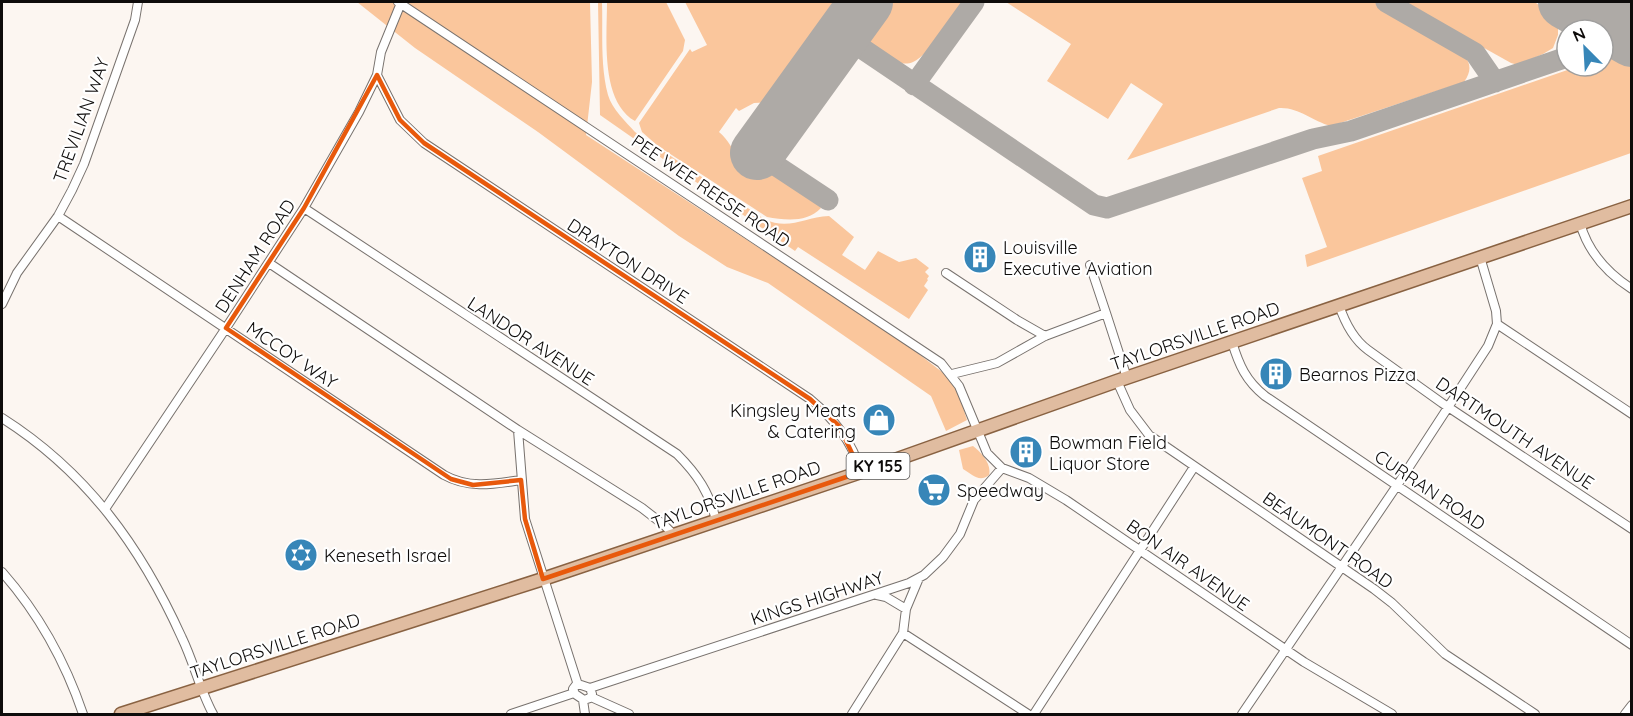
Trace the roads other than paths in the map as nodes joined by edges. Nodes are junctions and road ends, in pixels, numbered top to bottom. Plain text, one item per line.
1 (138, 2) edge
2 (399, 2) edge
3 (377, 75) junction
4 (1632, 206) edge
5 (304, 208) junction
6 (58, 216) junction
7 (1580, 223) junction
8 (1480, 257) junction
9 (269, 263) junction
10 (1090, 265) dead end
11 (946, 273) dead end
12 (1632, 289) edge
13 (2, 304) edge
14 (1339, 305) junction
15 (1106, 313) junction
16 (1497, 324) junction
17 (226, 328) junction
18 (1045, 336) junction
19 (1232, 342) junction
20 (952, 374) junction
21 (1122, 380) junction
22 (1448, 407) junction
23 (1632, 414) edge
24 (2, 418) edge
25 (518, 430) junction
26 (978, 431) junction
27 (1194, 466) junction
28 (1002, 468) junction
29 (861, 472) junction
30 (521, 480) junction
31 (1397, 485) junction
32 (105, 508) junction
33 (716, 521) junction
34 (1632, 529) edge
35 (674, 535) junction
36 (1140, 550) junction
37 (1341, 566) junction
38 (2, 572) edge
39 (920, 577) junction
40 (543, 579) junction
41 (876, 594) junction
42 (906, 609) junction
43 (903, 633) junction
44 (1632, 645) edge
45 (1285, 649) junction
46 (578, 685) junction
47 (590, 688) junction
48 (202, 689) junction
49 (574, 693) junction
50 (587, 698) junction
51 (1632, 705) edge
52 (82, 714) edge
53 (121, 714) edge
54 (213, 714) edge
55 (511, 714) edge
56 (585, 714) edge
57 (629, 714) edge
58 (852, 714) edge
59 (1028, 714) edge
60 (1034, 714) edge
61 (1242, 714) edge
62 (1392, 714) edge
63 (1535, 714) edge
64 (1625, 714) edge

1 - 6 street, TREVILIAN WAY
2 - 3 street, DENHAM ROAD
2 - 20 street, PEE WEE REESE ROAD
3 - 5 street, DENHAM ROAD
3 - 29 street, DRAYTON DRIVE
4 - 7 main road, TAYLORSVILLE ROAD / KY 155
5 - 9 street, DENHAM ROAD
5 - 33 street, LANDOR AVENUE
6 - 13 street, TREVILIAN WAY
6 - 17 street, MCCOY WAY
7 - 8 main road, TAYLORSVILLE ROAD / KY 155
7 - 12 street
8 - 14 main road, TAYLORSVILLE ROAD / KY 155
8 - 16 street
9 - 17 street, DENHAM ROAD
9 - 25 street
10 - 15 street, BEAUMONT ROAD
11 - 18 street
14 - 19 main road, TAYLORSVILLE ROAD / KY 155
14 - 22 street, DARTMOUTH AVENUE
15 - 18 street
15 - 21 street, BEAUMONT ROAD
16 - 22 street
16 - 23 street
17 - 30 street, MCCOY WAY
17 - 32 street, DENHAM ROAD
18 - 20 street
19 - 21 main road, TAYLORSVILLE ROAD / KY 155
19 - 31 street, CURRAN ROAD
20 - 26 street, PEE WEE REESE ROAD
21 - 26 main road, TAYLORSVILLE ROAD / KY 155
21 - 27 street, BEAUMONT ROAD
22 - 31 street
22 - 34 street, DARTMOUTH AVENUE
24 - 32 street
25 - 30 street
25 - 35 street
26 - 28 street
26 - 29 main road, TAYLORSVILLE ROAD / KY 155
27 - 36 street
27 - 37 street, BEAUMONT ROAD
28 - 36 street, BON AIR AVENUE
28 - 39 street, KINGS HIGHWAY
29 - 33 main road, TAYLORSVILLE ROAD / KY 155
30 - 40 street
31 - 37 street
31 - 44 street, CURRAN ROAD
32 - 48 street
33 - 35 main road, TAYLORSVILLE ROAD / KY 155
35 - 40 main road, TAYLORSVILLE ROAD / KY 155
36 - 45 street, BON AIR AVENUE
36 - 60 street
37 - 45 street
37 - 63 street, BEAUMONT ROAD
38 - 52 street
39 - 41 street, KINGS HIGHWAY
39 - 42 street
40 - 46 street
40 - 48 main road, TAYLORSVILLE ROAD / KY 155
41 - 42 street
41 - 47 street, KINGS HIGHWAY
42 - 43 street
43 - 58 street
43 - 59 street
45 - 61 street
45 - 62 street, BON AIR AVENUE
46 - 47 street
46 - 49 street
47 - 50 street
48 - 53 main road, TAYLORSVILLE ROAD / KY 155
48 - 54 street
49 - 50 street
49 - 55 street
50 - 56 street
50 - 57 street
51 - 64 street

